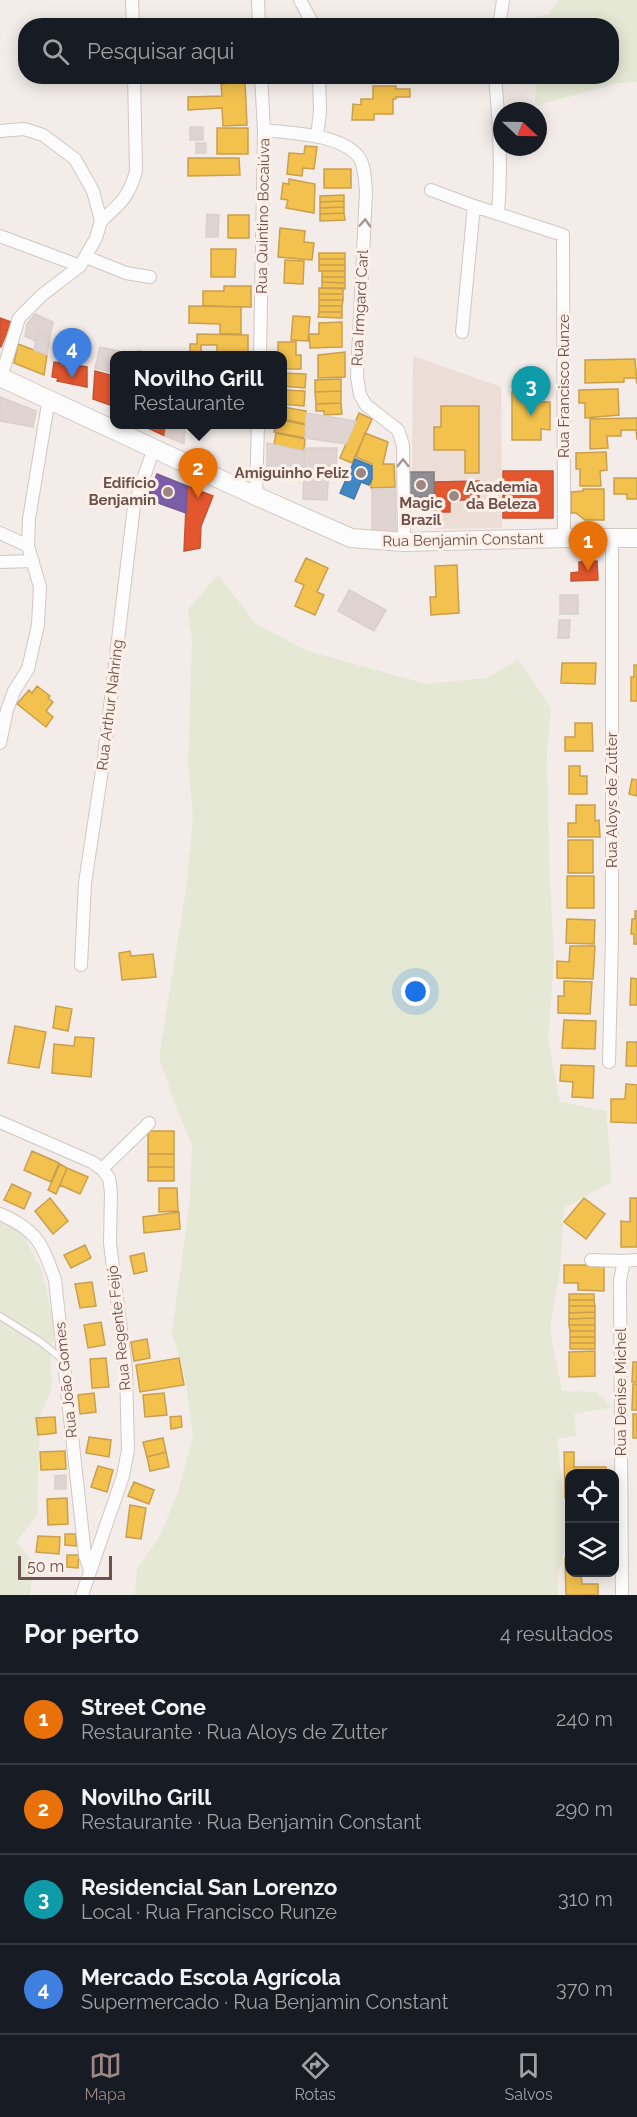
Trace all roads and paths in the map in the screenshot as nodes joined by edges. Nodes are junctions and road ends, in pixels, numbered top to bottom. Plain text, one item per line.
1 (132, 0) edge
2 (258, 0) edge
3 (300, 0) edge
4 (503, 0) edge
5 (133, 18) edge
6 (259, 18) edge
7 (310, 18) edge
8 (500, 18) edge
9 (134, 84) edge
10 (261, 84) edge
11 (319, 84) edge
12 (496, 84) edge
13 (264, 130) junction
14 (0, 131) edge
15 (317, 137) junction
16 (431, 190) dead end
17 (474, 206) junction
18 (498, 213) junction
19 (101, 221) junction
20 (0, 236) edge
21 (83, 261) junction
22 (150, 277) dead end
23 (462, 332) dead end
24 (260, 351) edge
25 (1, 377) edge
26 (49, 399) junction
27 (110, 424) edge
28 (122, 429) edge
29 (258, 429) edge
30 (154, 448) junction
31 (256, 496) junction
32 (0, 533) edge
33 (564, 538) junction
34 (612, 538) junction
35 (637, 538) edge
36 (404, 542) junction
37 (28, 546) junction
38 (33, 561) junction
39 (0, 562) edge
40 (0, 691) edge
41 (14, 691) junction
42 (0, 743) edge
43 (81, 964) dead end
44 (609, 1062) dead end
45 (0, 1122) edge
46 (149, 1123) dead end
47 (102, 1169) junction
48 (0, 1214) edge
49 (591, 1260) dead end
50 (637, 1260) edge
51 (624, 1262) junction
52 (0, 1316) edge
53 (64, 1361) junction
54 (90, 1570) junction
55 (82, 1595) edge
56 (622, 1595) edge

1 - 5 street
2 - 6 street
3 - 7 street
4 - 8 street
9 - 19 street
10 - 13 street, Rua Quintino Bocaiúva
11 - 15 street
12 - 18 street
13 - 15 street, Rua Irmgard Carl
13 - 24 street, Rua Quintino Bocaiúva
14 - 19 street
36 -> 15 street, Rua Irmgard Carl
16 - 17 street
17 - 18 street
17 - 23 street
18 - 33 street, Rua Francisco Runze
19 - 21 street
20 - 21 street
21 - 22 street
21 - 25 street
25 - 26 main road, Rua Benjamin Constant
26 - 27 main road, Rua Benjamin Constant
26 - 37 street
28 - 30 main road, Rua Benjamin Constant
29 - 31 street
30 - 31 main road, Rua Benjamin Constant
30 - 43 street, Rua Arthur Nahring
31 - 36 main road, Rua Benjamin Constant
32 - 37 street
33 - 34 main road, Rua Benjamin Constant
33 - 36 main road, Rua Benjamin Constant
34 - 35 main road, Rua Benjamin Constant
34 - 44 street, Rua Aloys de Zutter
37 - 38 street
38 - 39 street
38 - 41 street
40 - 41 street
41 - 42 street
45 - 47 street
46 - 47 street
47 - 54 street, Rua Regente Feijó
48 - 53 street, Rua João Gomes
49 - 51 street
50 - 51 street
51 - 56 street, Rua Denise Michel
52 - 53 lane
53 - 54 street, Rua João Gomes
54 - 55 street, Rua Regente Feijó

